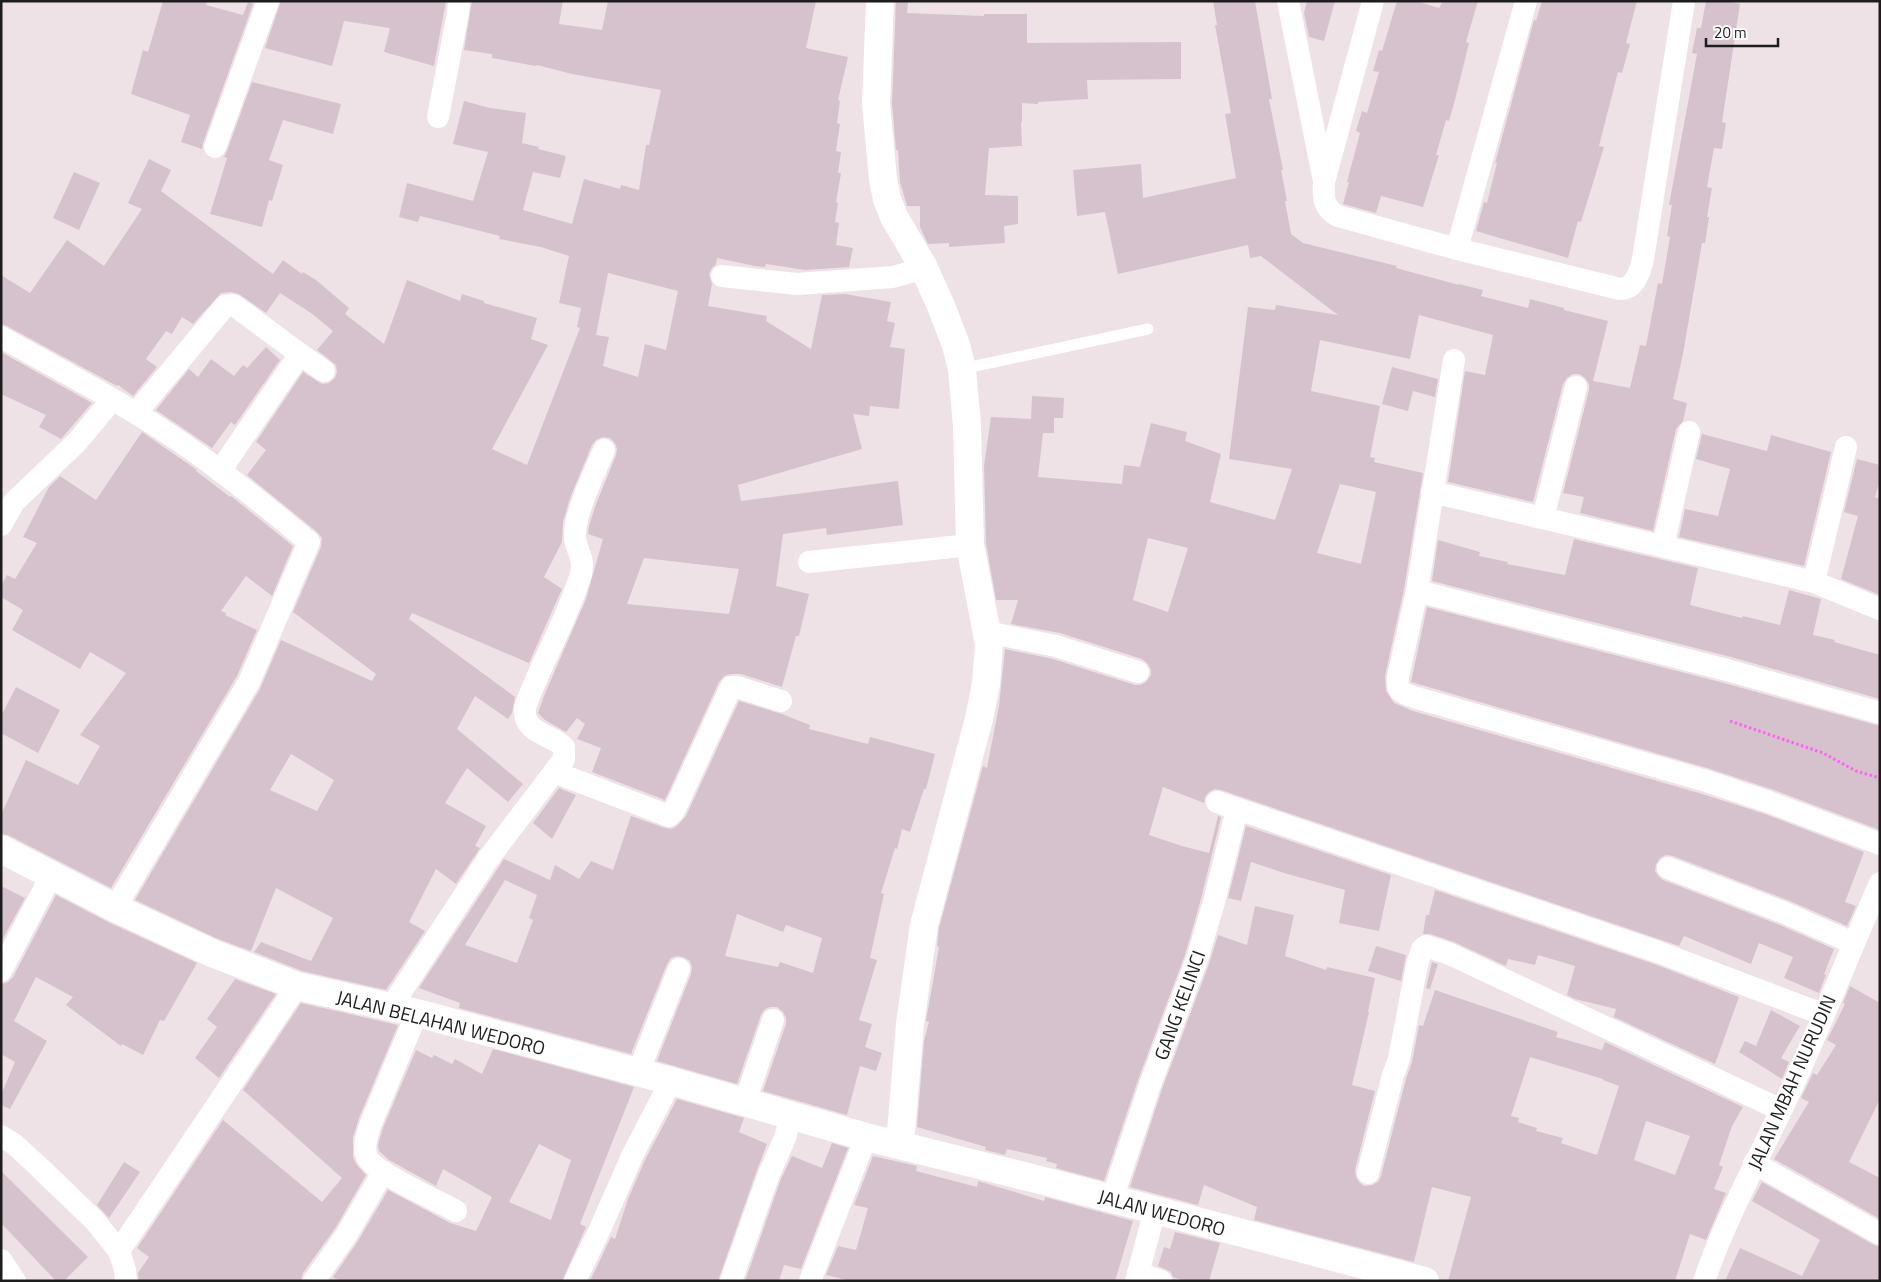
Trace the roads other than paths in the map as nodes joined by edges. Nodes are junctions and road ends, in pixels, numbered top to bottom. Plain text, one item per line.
1 (268, 1) edge
2 (459, 1) edge
3 (880, 1) edge
4 (1288, 1) edge
5 (1373, 1) edge
6 (1526, 1) edge
7 (1684, 1) edge
8 (438, 117) dead end
9 (215, 147) dead end
10 (1324, 182) junction
11 (1456, 249) junction
12 (911, 271) junction
13 (722, 276) dead end
14 (1148, 329) dead end
15 (1, 337) edge
16 (300, 354) junction
17 (1454, 360) dead end
18 (962, 369) junction
19 (324, 371) dead end
20 (1576, 387) dead end
21 (112, 400) junction
22 (136, 413) junction
23 (1689, 432) dead end
24 (1846, 447) dead end
25 (604, 450) dead end
26 (220, 471) junction
27 (1432, 492) junction
28 (8, 498) edge
29 (1543, 518) junction
30 (1, 525) edge
31 (970, 546) junction
32 (1662, 546) junction
33 (809, 562) dead end
34 (1814, 582) junction
35 (1417, 591) junction
36 (1880, 609) edge
37 (988, 632) junction
38 (1138, 672) dead end
39 (780, 701) dead end
40 (1880, 713) edge
41 (554, 772) junction
42 (1880, 844) edge
43 (1, 849) edge
44 (1668, 868) dead end
45 (50, 876) junction
46 (1880, 883) edge
47 (115, 908) junction
48 (1853, 943) junction
49 (679, 969) dead end
50 (1, 971) edge
51 (297, 986) junction
52 (404, 1010) junction
53 (1822, 1014) junction
54 (773, 1020) dead end
55 (638, 1073) junction
56 (671, 1081) junction
57 (745, 1102) junction
58 (1780, 1110) junction
59 (791, 1115) junction
60 (1, 1136) edge
61 (866, 1137) junction
62 (900, 1144) junction
63 (1754, 1163) junction
64 (383, 1172) junction
65 (1368, 1173) dead end
66 (1112, 1199) junction
67 (1156, 1210) junction
68 (456, 1211) dead end
69 (1880, 1234) edge
70 (119, 1251) junction
71 (1137, 1277) edge
72 (126, 1281) edge
73 (314, 1281) edge
74 (575, 1281) edge
75 (731, 1281) edge
76 (810, 1281) edge
77 (1160, 1281) edge
78 (1424, 1281) edge
79 (1704, 1281) edge

1 - 9 street
2 - 8 street
3 - 12 street
4 - 10 street
5 - 10 street
6 - 11 street
7 - 11 street
10 - 11 street
12 - 13 street
12 - 18 street
14 - 18 lane
15 - 21 street
16 - 19 street
16 - 22 street
16 - 26 street
17 - 27 street
18 - 31 street
20 - 29 street
21 - 22 street
21 - 28 street
22 - 26 street
23 - 32 street
24 - 34 street
25 - 41 street
26 - 47 street
27 - 29 street
27 - 35 street
28 - 30 street
29 - 32 street
31 - 33 street
31 - 37 street
32 - 34 street
34 - 36 street
35 - 40 street
35 - 42 street
37 - 38 street
37 - 62 street
39 - 41 street
41 - 52 street
43 - 45 street, JALAN BELAHAN WEDORO
44 - 48 street
45 - 47 street, JALAN BELAHAN WEDORO
45 - 50 street
46 - 48 street, JALAN MBAH NURUDIN
47 - 51 street, JALAN BELAHAN WEDORO
48 - 53 street, JALAN MBAH NURUDIN
49 - 55 street
51 - 52 street, JALAN BELAHAN WEDORO
51 - 70 street
52 - 55 street, JALAN BELAHAN WEDORO
52 - 64 street
53 - 58 street, JALAN MBAH NURUDIN
53 - 66 street, GANG KELINCI
54 - 57 street
55 - 56 street, JALAN BELAHAN WEDORO
56 - 57 street, JALAN BELAHAN WEDORO
56 - 74 street
57 - 59 street, JALAN BELAHAN WEDORO
58 - 63 street, JALAN MBAH NURUDIN
58 - 65 street
59 - 61 street, JALAN BELAHAN WEDORO
59 - 75 street
60 - 70 street
61 - 62 street, JALAN BELAHAN WEDORO
61 - 76 street
62 - 66 street, JALAN WEDORO
63 - 69 street
63 - 79 street, JALAN MBAH NURUDIN
64 - 68 street
64 - 73 street
66 - 67 street, JALAN WEDORO
67 - 71 street
67 - 78 street, JALAN WEDORO
70 - 72 street
71 - 77 street

